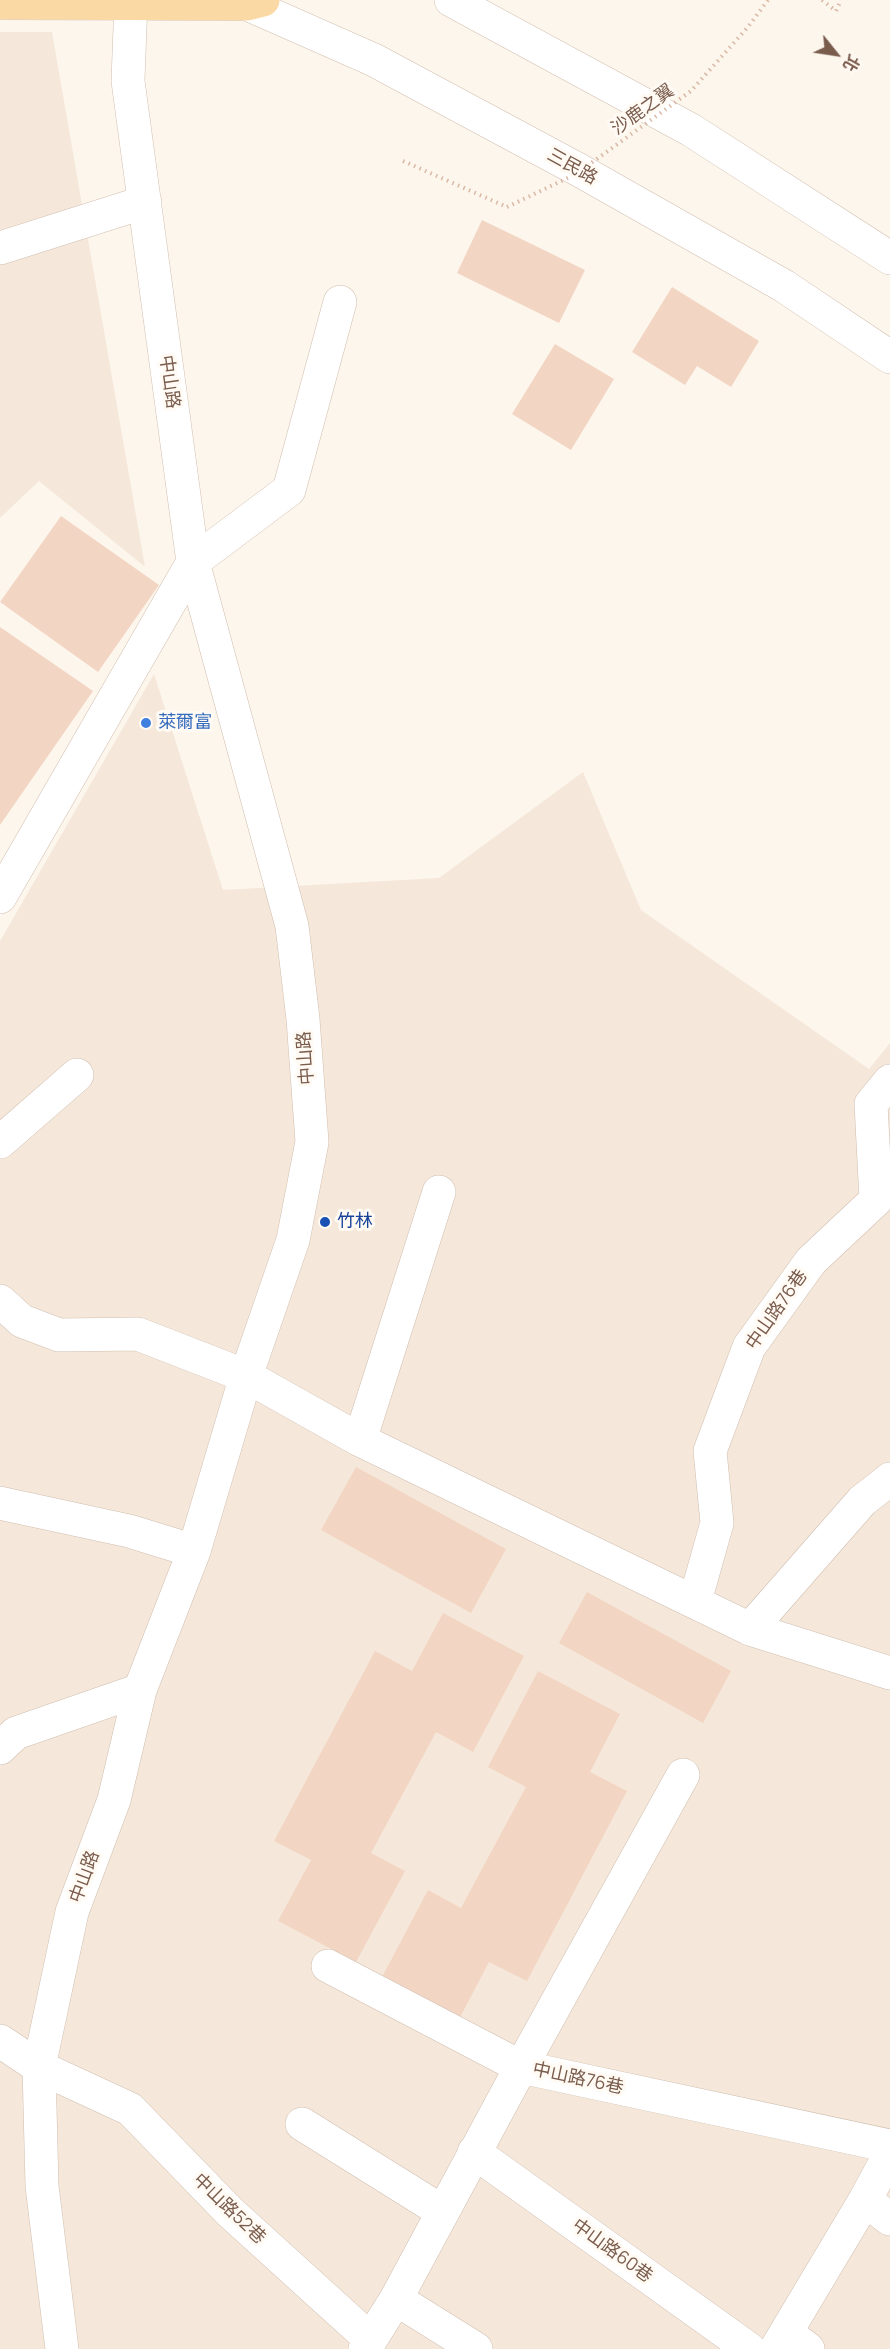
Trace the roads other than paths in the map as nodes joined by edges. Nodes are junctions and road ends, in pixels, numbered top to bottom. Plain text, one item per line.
1 (451, 0) edge
2 (251, 1) edge
3 (130, 2) edge
4 (0, 3) edge
5 (145, 202) junction
6 (0, 248) edge
7 (890, 258) edge
8 (340, 302) dead end
9 (890, 357) edge
10 (193, 562) junction
11 (0, 897) edge
12 (77, 1075) dead end
13 (890, 1081) edge
14 (0, 1142) edge
15 (439, 1192) dead end
16 (0, 1301) edge
17 (246, 1376) junction
18 (360, 1440) junction
19 (890, 1479) edge
20 (0, 1503) edge
21 (194, 1551) junction
22 (695, 1601) junction
23 (750, 1629) junction
24 (890, 1673) edge
25 (140, 1690) junction
26 (0, 1748) edge
27 (683, 1775) dead end
28 (328, 1966) dead end
29 (0, 2041) edge
30 (39, 2067) junction
31 (521, 2067) junction
32 (302, 2124) dead end
33 (890, 2146) edge
34 (474, 2152) junction
35 (890, 2154) edge
36 (878, 2210) edge
37 (443, 2212) junction
38 (396, 2299) junction
39 (790, 2343) edge
40 (368, 2344) edge
41 (62, 2349) edge
42 (476, 2349) edge
43 (749, 2349) edge

1 - 7 street
2 - 3 main road
2 - 9 street, 三民路
3 - 4 main road
3 - 5 street, 中山路
5 - 6 street
5 - 10 street, 中山路
8 - 10 street
10 - 11 street
10 - 17 street, 中山路
12 - 14 street
13 - 22 street, 中山路76巷
15 - 18 street
16 - 17 street
17 - 18 street
17 - 21 street, 中山路
18 - 22 street
19 - 23 street
20 - 21 street
21 - 25 street, 中山路
22 - 23 street
23 - 24 street
25 - 26 street
25 - 30 street, 中山路
27 - 31 street, 中山路76巷
28 - 31 street
29 - 30 street
30 - 40 street, 中山路52巷
30 - 41 street, 中山路
31 - 33 street, 中山路76巷
31 - 34 street, 中山路52巷
32 - 37 street
34 - 37 street, 中山路52巷
34 - 43 street, 中山路60巷
35 - 36 street
36 - 39 street
37 - 38 street, 中山路52巷
38 - 40 street, 中山路52巷
38 - 42 street

